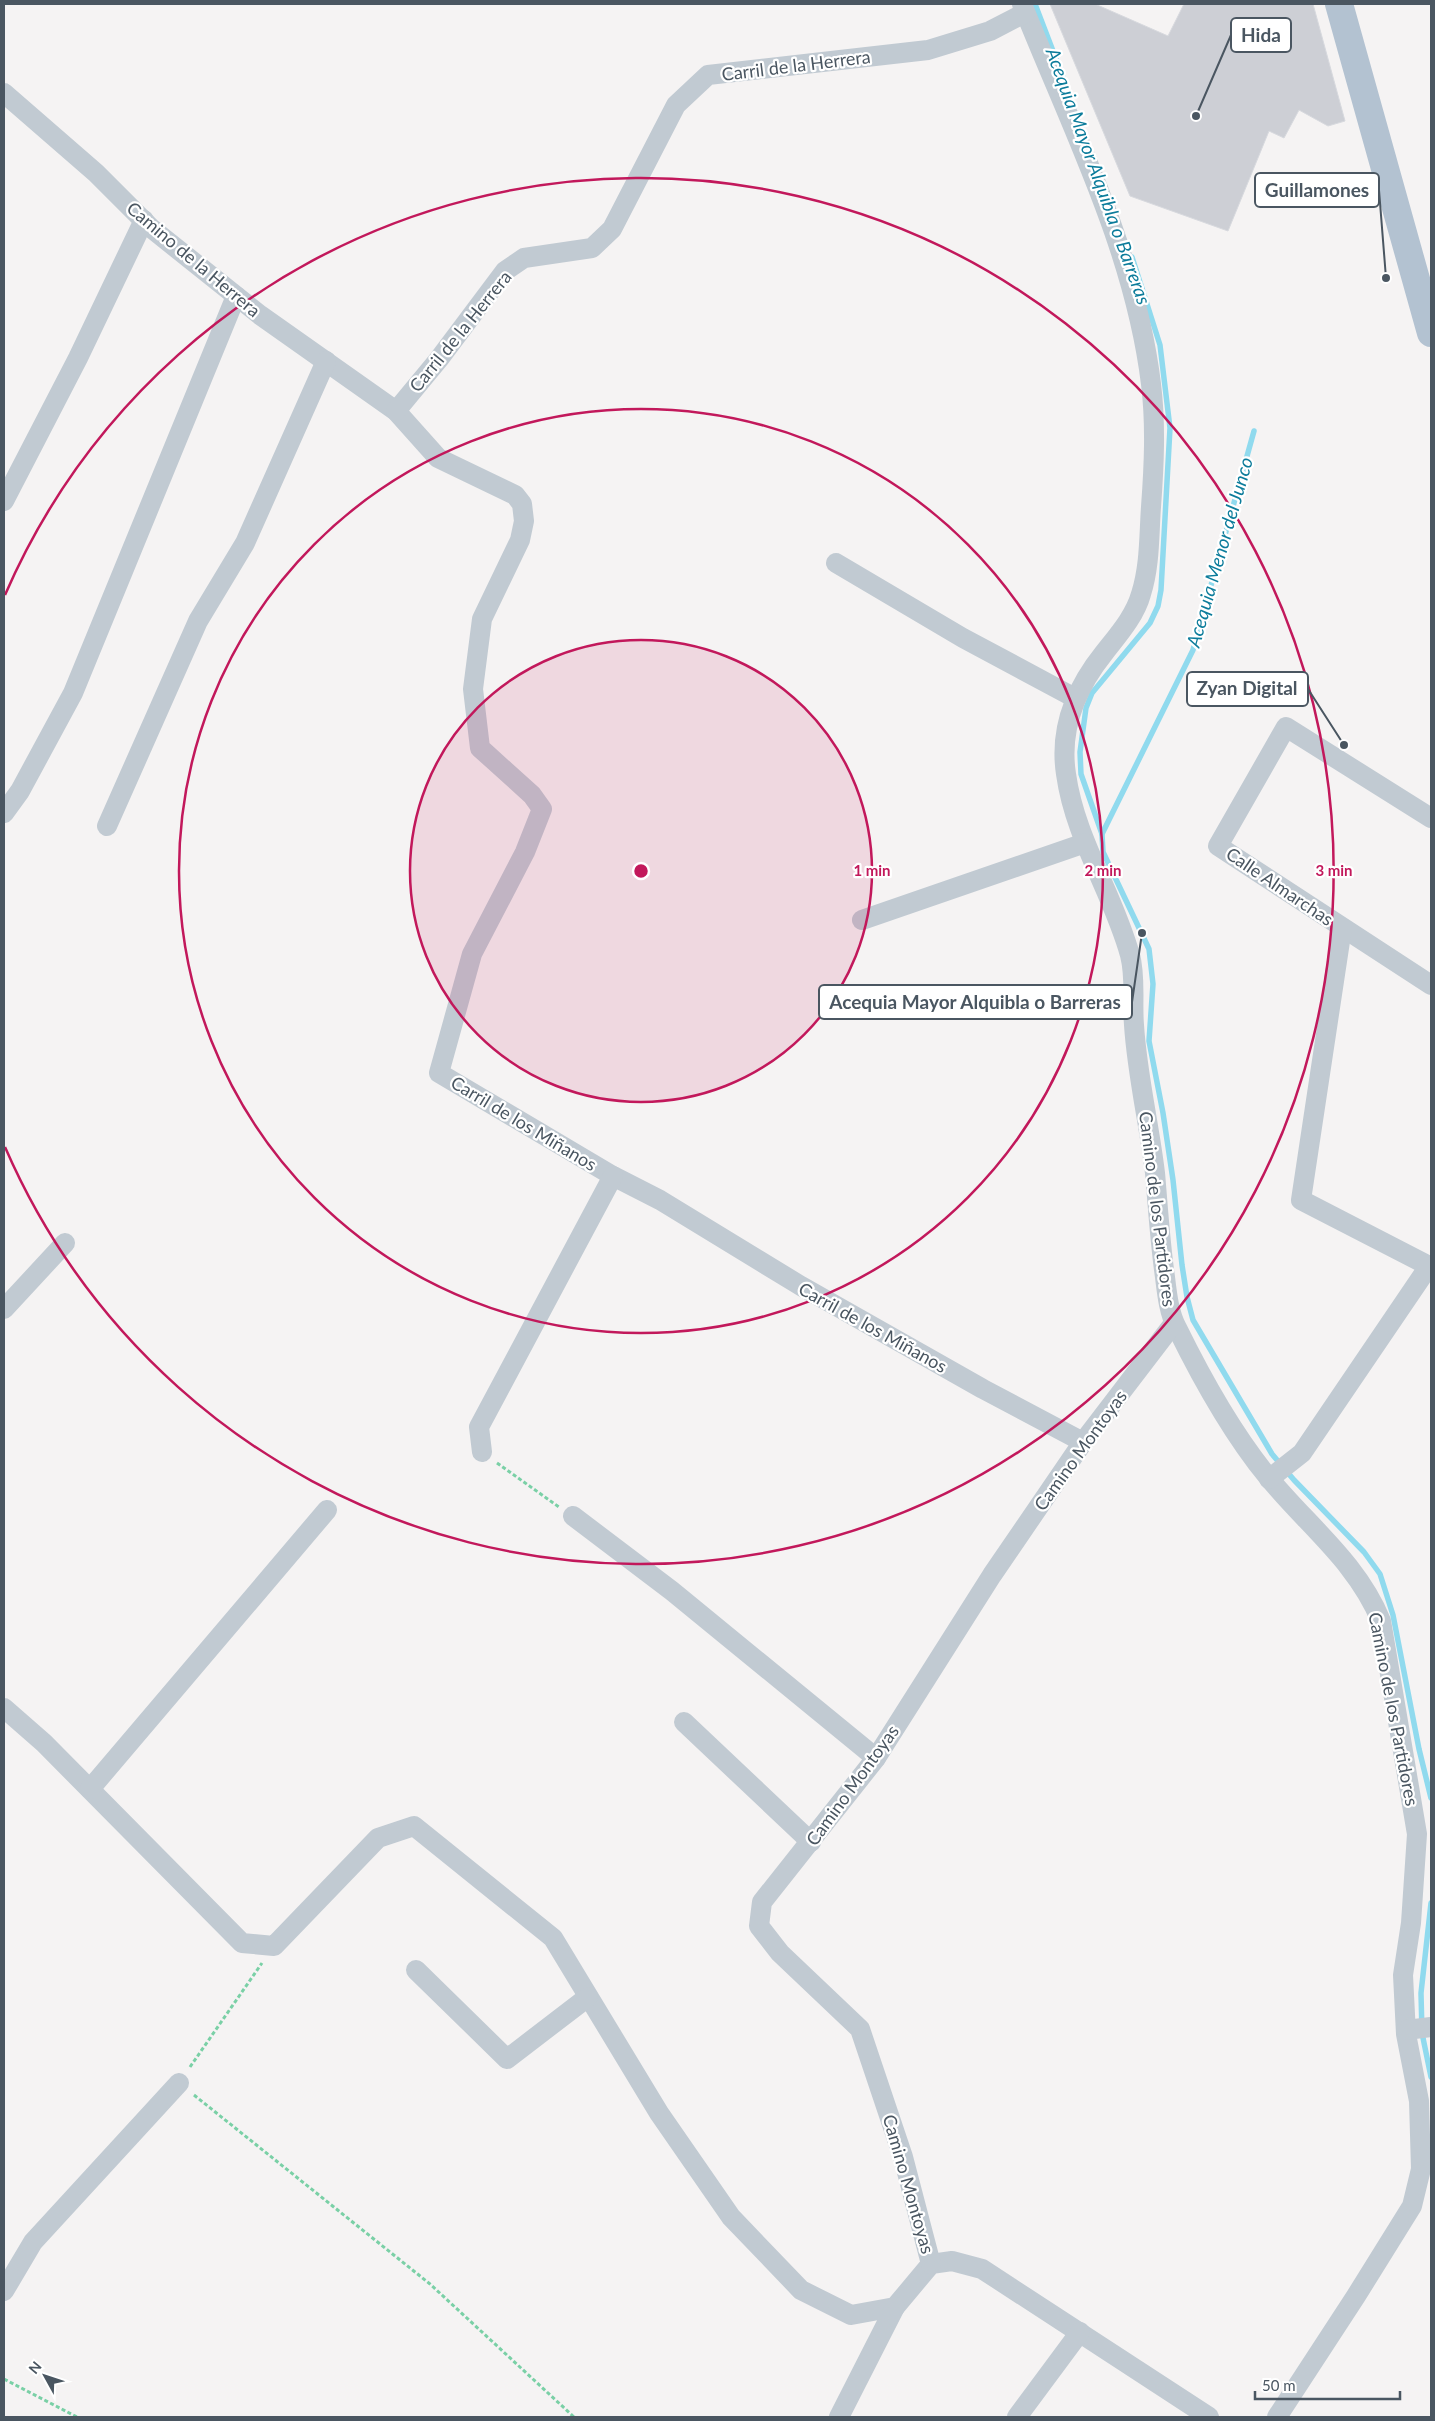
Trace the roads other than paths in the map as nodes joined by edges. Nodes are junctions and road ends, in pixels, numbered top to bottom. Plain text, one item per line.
1 (1339, 4) edge
2 (1024, 8) edge
3 (4, 93) edge
4 (144, 220) junction
5 (236, 296) junction
6 (1431, 333) edge
7 (326, 361) junction
8 (396, 411) junction
9 (4, 502) edge
10 (836, 563) dead end
11 (1075, 698) junction
12 (4, 813) edge
13 (1431, 818) edge
14 (107, 826) dead end
15 (1085, 843) junction
16 (862, 920) dead end
17 (1342, 928) junction
18 (1431, 985) edge
19 (613, 1176) junction
20 (65, 1243) dead end
21 (1430, 1267) edge
22 (4, 1309) edge
23 (1174, 1323) junction
24 (1083, 1442) junction
25 (482, 1452) road end
26 (1269, 1479) junction
27 (327, 1510) dead end
28 (573, 1516) road end
29 (4, 1708) edge
30 (684, 1722) dead end
31 (876, 1758) junction
32 (90, 1789) junction
33 (811, 1842) junction
34 (416, 1970) dead end
35 (588, 1996) junction
36 (1431, 2028) edge
37 (1406, 2030) junction
38 (179, 2083) road end
39 (931, 2264) junction
40 (4, 2291) edge
41 (896, 2307) junction
42 (1080, 2332) junction
43 (839, 2417) edge
44 (1018, 2417) edge
45 (1209, 2417) edge
46 (1277, 2417) edge

1 - 6 main road
2 - 8 street, Carril de la Herrera
2 - 11 street, Camino de los Partidores
3 - 4 street, Camino de la Herrera
4 - 5 street, Camino de la Herrera
4 - 9 street
5 - 7 street, Camino de la Herrera
5 - 12 street
7 - 8 street, Camino de la Herrera
7 - 14 street
8 - 19 street, Carril de los Miñanos
10 - 11 street
11 - 15 street, Camino de los Partidores
13 - 17 street, Calle Almarchas
15 - 16 street
15 - 23 street, Camino de los Partidores
17 - 18 street, Calle Almarchas
17 - 21 street
19 - 24 street, Carril de los Miñanos
19 - 25 street
20 - 22 street
21 - 26 street
23 - 24 street, Camino Montoyas
23 - 26 street, Camino de los Partidores
24 - 31 street, Camino Montoyas
26 - 37 street, Camino de los Partidores
27 - 32 street
28 - 31 street
29 - 32 street
30 - 33 street
31 - 33 street, Camino Montoyas
32 - 35 street
33 - 39 street, Camino Montoyas
34 - 35 street
35 - 41 street
36 - 37 street
37 - 46 street, Camino de los Partidores
38 - 40 street
39 - 41 street
39 - 42 street
41 - 43 street
42 - 44 street
42 - 45 street

